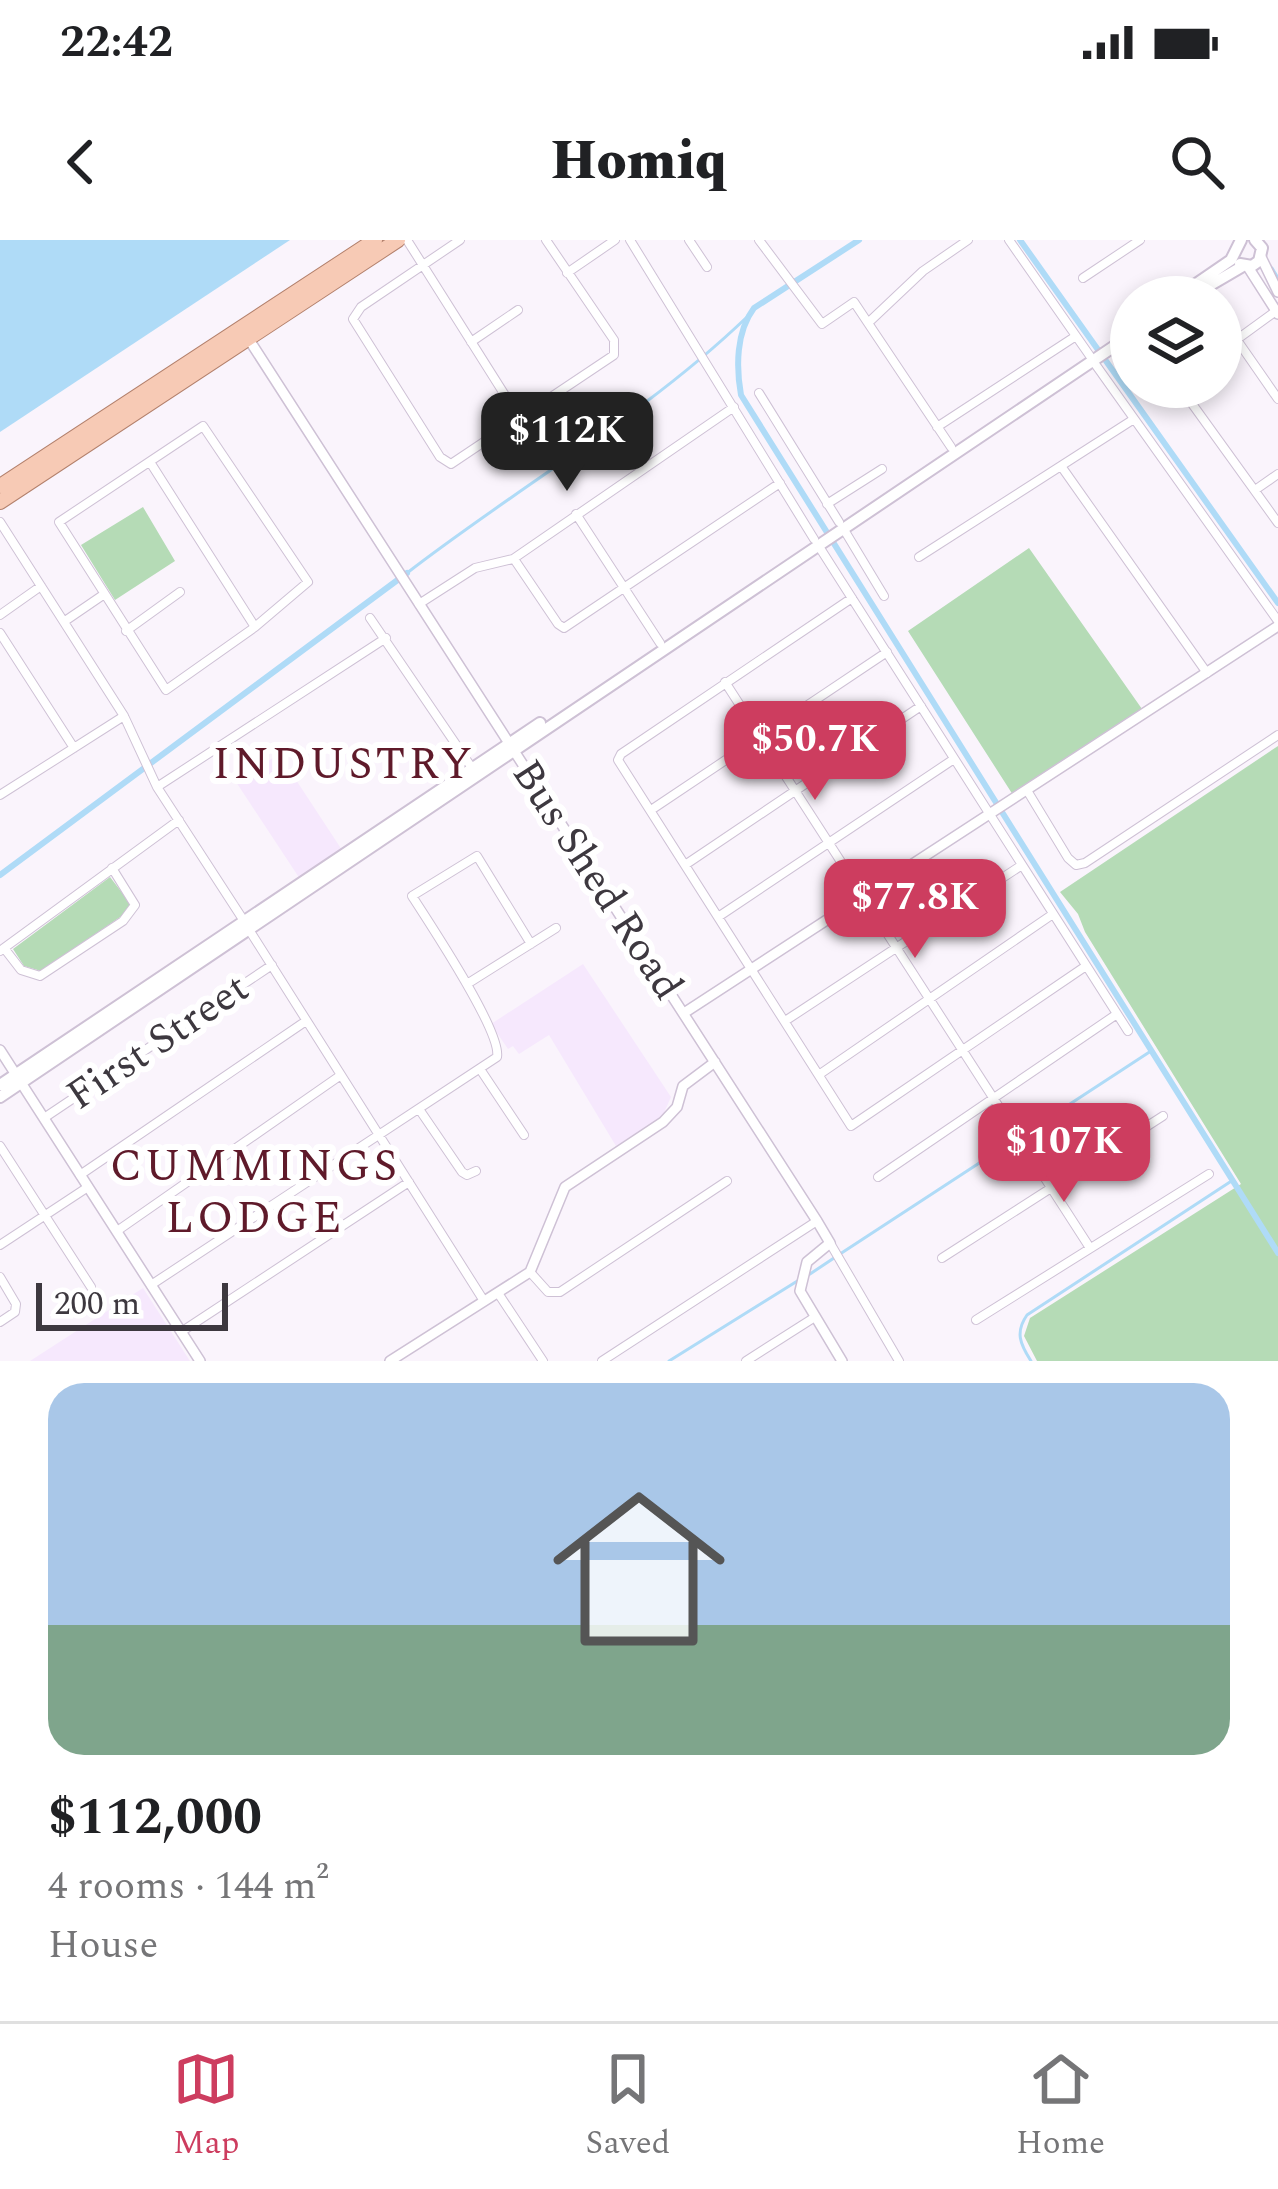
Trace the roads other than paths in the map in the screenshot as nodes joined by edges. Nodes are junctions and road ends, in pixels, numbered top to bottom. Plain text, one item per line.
1 (375, 240) edge
2 (403, 240) edge
3 (460, 240) edge
4 (546, 240) edge
5 (616, 240) edge
6 (630, 240) edge
7 (689, 240) edge
8 (759, 240) edge
9 (968, 240) edge
10 (1009, 240) edge
11 (1140, 240) edge
12 (1274, 242) edge
13 (1259, 246) edge
14 (1239, 253) edge
15 (423, 264) junction
16 (706, 267) dead end
17 (567, 273) junction
18 (1207, 276) edge
19 (1213, 276) edge
20 (1083, 278) dead end
21 (1278, 292) edge
22 (518, 310) dead end
23 (1277, 313) edge
24 (868, 322) junction
25 (1076, 336) junction
26 (1242, 337) edge
27 (248, 338) junction
28 (471, 342) junction
29 (1110, 346) edge
30 (1242, 347) edge
31 (1097, 354) junction
32 (759, 393) dead end
33 (1278, 399) edge
34 (734, 407) junction
35 (1191, 408) edge
36 (520, 419) junction
37 (1134, 419) junction
38 (937, 427) junction
39 (951, 448) junction
40 (150, 462) junction
41 (1061, 466) junction
42 (882, 469) dead end
43 (1278, 473) edge
44 (780, 483) junction
45 (0, 486) edge
46 (1254, 490) junction
47 (0, 502) edge
48 (827, 503) junction
49 (576, 514) junction
50 (0, 522) edge
51 (1278, 524) edge
52 (840, 526) junction
53 (817, 541) junction
54 (920, 557) dead end
55 (513, 559) junction
56 (41, 586) junction
57 (624, 588) junction
58 (180, 592) dead end
59 (103, 595) junction
60 (884, 596) dead end
61 (852, 598) junction
62 (419, 604) junction
63 (0, 615) edge
64 (370, 618) dead end
65 (64, 621) junction
66 (1278, 624) edge
67 (255, 627) junction
68 (126, 631) junction
69 (0, 633) edge
70 (386, 638) junction
71 (660, 643) junction
72 (887, 652) junction
73 (1207, 673) junction
74 (725, 682) junction
75 (921, 706) junction
76 (124, 716) junction
77 (1278, 735) edge
78 (761, 736) junction
79 (74, 748) junction
80 (510, 748) junction
81 (955, 759) junction
82 (472, 768) junction
83 (158, 787) junction
84 (796, 790) junction
85 (1028, 792) junction
86 (0, 795) edge
87 (650, 810) junction
88 (992, 813) junction
89 (178, 820) junction
90 (830, 842) junction
91 (685, 865) junction
92 (1022, 865) junction
93 (112, 868) junction
94 (866, 895) junction
95 (1053, 914) junction
96 (718, 916) junction
97 (246, 925) junction
98 (556, 928) dead end
99 (531, 944) junction
100 (898, 946) junction
101 (2, 950) edge
102 (272, 965) junction
103 (1086, 966) junction
104 (752, 969) junction
105 (467, 984) junction
106 (931, 998) junction
107 (684, 1013) junction
108 (1117, 1014) junction
109 (306, 1021) junction
110 (784, 1021) junction
111 (1128, 1031) dead end
112 (0, 1049) edge
113 (964, 1049) junction
114 (715, 1063) junction
115 (480, 1070) junction
116 (820, 1074) junction
117 (340, 1076) junction
118 (19, 1078) junction
119 (0, 1085) edge
120 (0, 1097) edge
121 (995, 1098) junction
122 (419, 1109) junction
123 (1163, 1116) dead end
124 (44, 1118) junction
125 (524, 1135) dead end
126 (379, 1136) junction
127 (0, 1146) edge
128 (476, 1171) dead end
129 (80, 1174) junction
130 (1210, 1174) dead end
131 (878, 1177) dead end
132 (727, 1181) dead end
133 (409, 1182) junction
134 (88, 1187) junction
135 (1052, 1188) junction
136 (45, 1216) junction
137 (817, 1221) junction
138 (116, 1231) junction
139 (830, 1243) junction
140 (0, 1245) edge
141 (1090, 1248) junction
142 (942, 1258) dead end
143 (530, 1272) junction
144 (0, 1277) edge
145 (151, 1285) junction
146 (91, 1287) dead end
147 (499, 1293) junction
148 (484, 1300) junction
149 (815, 1317) junction
150 (976, 1320) dead end
151 (0, 1322) edge
152 (181, 1332) junction
153 (200, 1361) edge
154 (390, 1361) edge
155 (543, 1361) edge
156 (602, 1361) edge
157 (746, 1361) edge
158 (842, 1361) edge
159 (899, 1361) edge

1 - 45 main road
2 - 15 street
2 - 27 main road
3 - 15 street
4 - 17 street
5 - 17 street
6 - 34 street
7 - 16 street
8 - 24 street
9 - 24 street
10 - 25 street
11 - 20 street
12 - 13 main road
13 - 14 main road
13 - 21 street
14 - 18 main road
14 - 19 main road
14 - 23 street
15 - 28 street
15 - 36 street
17 - 36 street
22 - 28 street
23 - 26 street
24 - 38 street
25 - 31 street
25 - 38 street
27 - 47 main road
27 - 62 street, Bus Shed Road
28 - 36 street
29 - 31 main road
30 - 33 street
31 - 37 street
31 - 39 main road
31 - 52 main road
32 - 48 street
34 - 44 street
34 - 49 street
35 - 46 street
37 - 41 street
37 - 66 street
38 - 39 street
39 - 52 main road
40 - 59 street
40 - 67 street
40 - 67 street
41 - 54 street
41 - 73 street
42 - 48 street
43 - 46 street
44 - 53 street
44 - 57 street
46 - 51 street
48 - 52 street
49 - 55 street
49 - 57 street
50 - 56 street
52 - 53 main road
52 - 60 street
53 - 61 street
53 - 71 main road
53 - 80 main road
55 - 57 street
55 - 62 street
56 - 63 street
56 - 65 street
57 - 71 street
58 - 68 street
59 - 65 street
59 - 68 street
61 - 72 street
61 - 74 street
62 - 80 street, Bus Shed Road
64 - 70 street
65 - 76 street
66 - 73 street
67 - 68 street
69 - 79 street
70 - 82 street
70 - 83 street
71 - 80 main road
72 - 75 street
72 - 78 street
73 - 85 street
74 - 78 street
74 - 87 street
75 - 81 street
75 - 84 street
76 - 79 street
76 - 83 street
77 - 85 street
78 - 84 street
78 - 87 street
79 - 86 street
80 - 82 main road
80 - 97 main road
80 - 107 street, Bus Shed Road
81 - 88 street
81 - 90 street
82 - 97 main road
83 - 89 street
84 - 90 street
84 - 91 street
85 - 88 street
87 - 91 street
88 - 92 street
88 - 94 street
89 - 93 street
89 - 97 street
90 - 94 street
90 - 96 street
91 - 96 street
92 - 95 street
92 - 100 street
93 - 101 street
93 - 101 street
94 - 100 street
94 - 104 street
95 - 103 street
95 - 106 street
96 - 104 street
97 - 102 street
97 - 118 main road
98 - 99 street
99 - 105 street
99 - 105 street
100 - 106 street
100 - 110 street
102 - 109 street
102 - 124 street, First Street
103 - 108 street
103 - 113 street
104 - 107 street
104 - 110 street
105 - 115 street
106 - 113 street
106 - 116 street
107 - 114 street, Bus Shed Road
108 - 111 street
108 - 121 street
109 - 117 street
109 - 129 street
110 - 116 street
112 - 118 street
113 - 116 street
113 - 121 street
114 - 137 street, Bus Shed Road
114 - 143 street
115 - 122 street
115 - 125 street
117 - 126 street
117 - 138 street
118 - 119 main road
118 - 120 main road
118 - 124 street
121 - 131 street
121 - 135 street
122 - 126 street
122 - 128 street
123 - 135 street
124 - 129 street
126 - 133 street
126 - 145 street
127 - 136 street
129 - 134 street
130 - 141 street
132 - 143 street
133 - 148 street
133 - 152 street
134 - 136 street
134 - 138 street
135 - 141 street
135 - 142 street
136 - 140 street
136 - 146 street
137 - 139 street, Bus Shed Road
137 - 156 street
138 - 145 street
139 - 149 street
139 - 159 street
141 - 150 street
143 - 147 street
144 - 151 street
145 - 152 street
147 - 148 street
147 - 155 street
148 - 154 street
149 - 157 street
149 - 158 street
152 - 153 street

